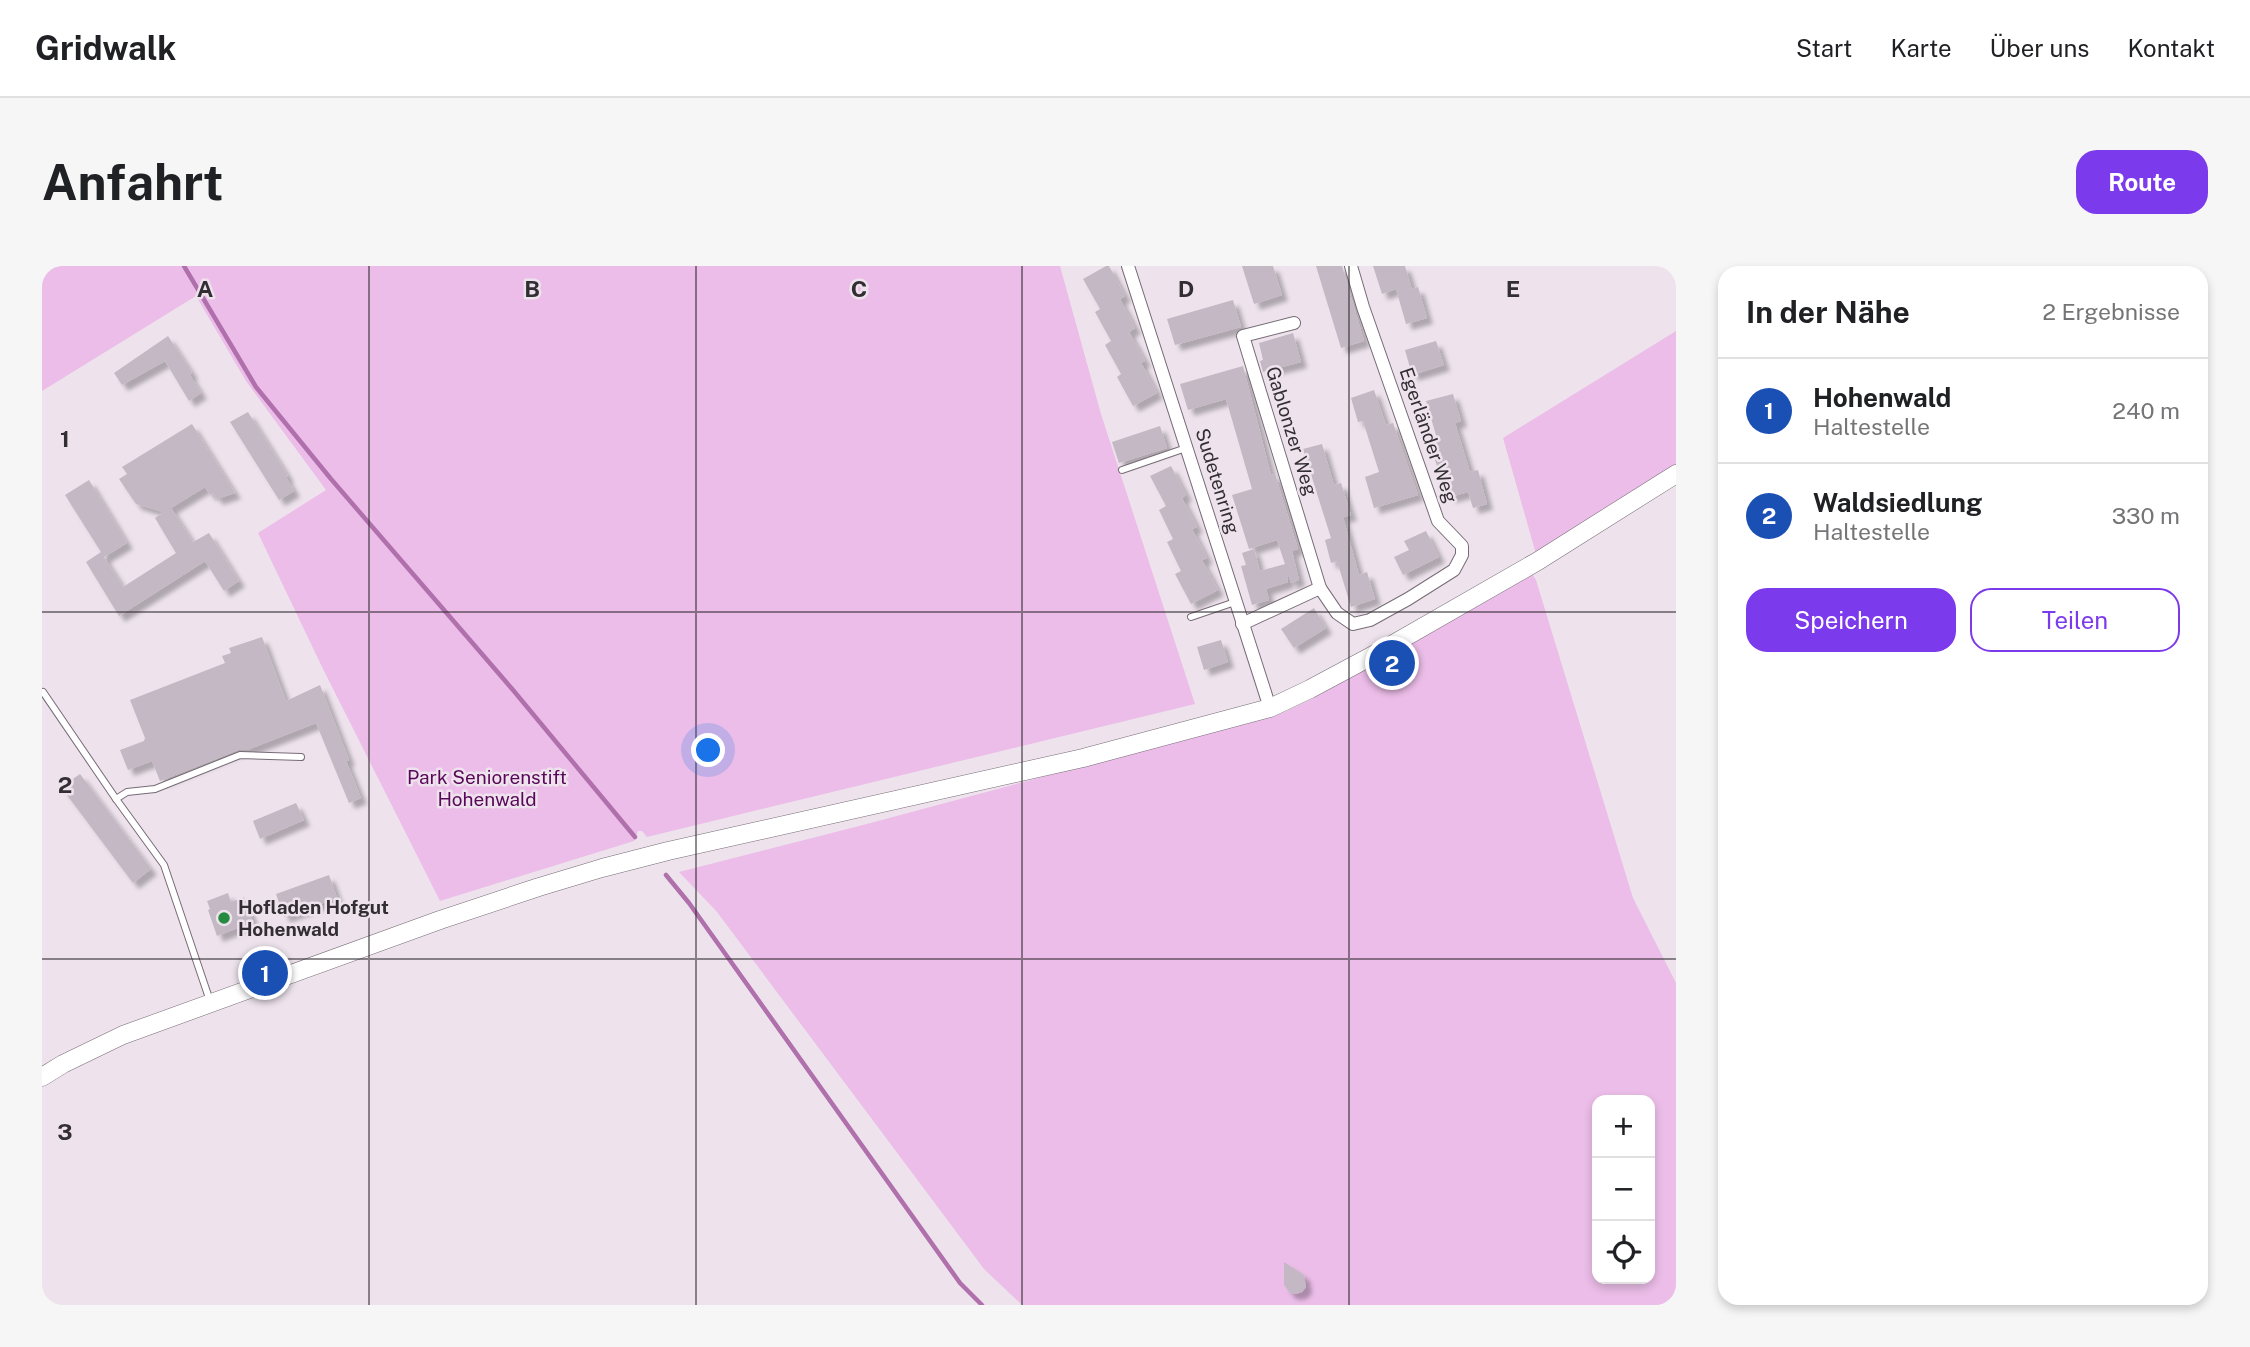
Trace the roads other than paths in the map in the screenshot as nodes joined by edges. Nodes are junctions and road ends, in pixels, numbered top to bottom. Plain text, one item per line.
1 (1128, 266) edge
2 (1351, 266) edge
3 (1294, 323) dead end
4 (1187, 447) junction
5 (1122, 470) dead end
6 (1676, 474) edge
7 (1320, 588) junction
8 (1235, 602) junction
9 (1191, 617) dead end
10 (1242, 624) junction
11 (43, 692) edge
12 (1270, 708) junction
13 (301, 757) dead end
14 (116, 799) junction
15 (211, 1003) junction
16 (42, 1077) edge

1 - 4 street, Sudetenring
2 - 7 street, Egerländer Weg
3 - 7 street, Gablonzer Weg
4 - 5 lane
4 - 8 street, Sudetenring
6 - 12 main road
7 - 10 street
8 - 9 lane
8 - 10 street, Sudetenring
10 - 12 street, Sudetenring
11 - 14 lane
12 - 15 main road
13 - 14 lane
14 - 15 lane
15 - 16 main road

